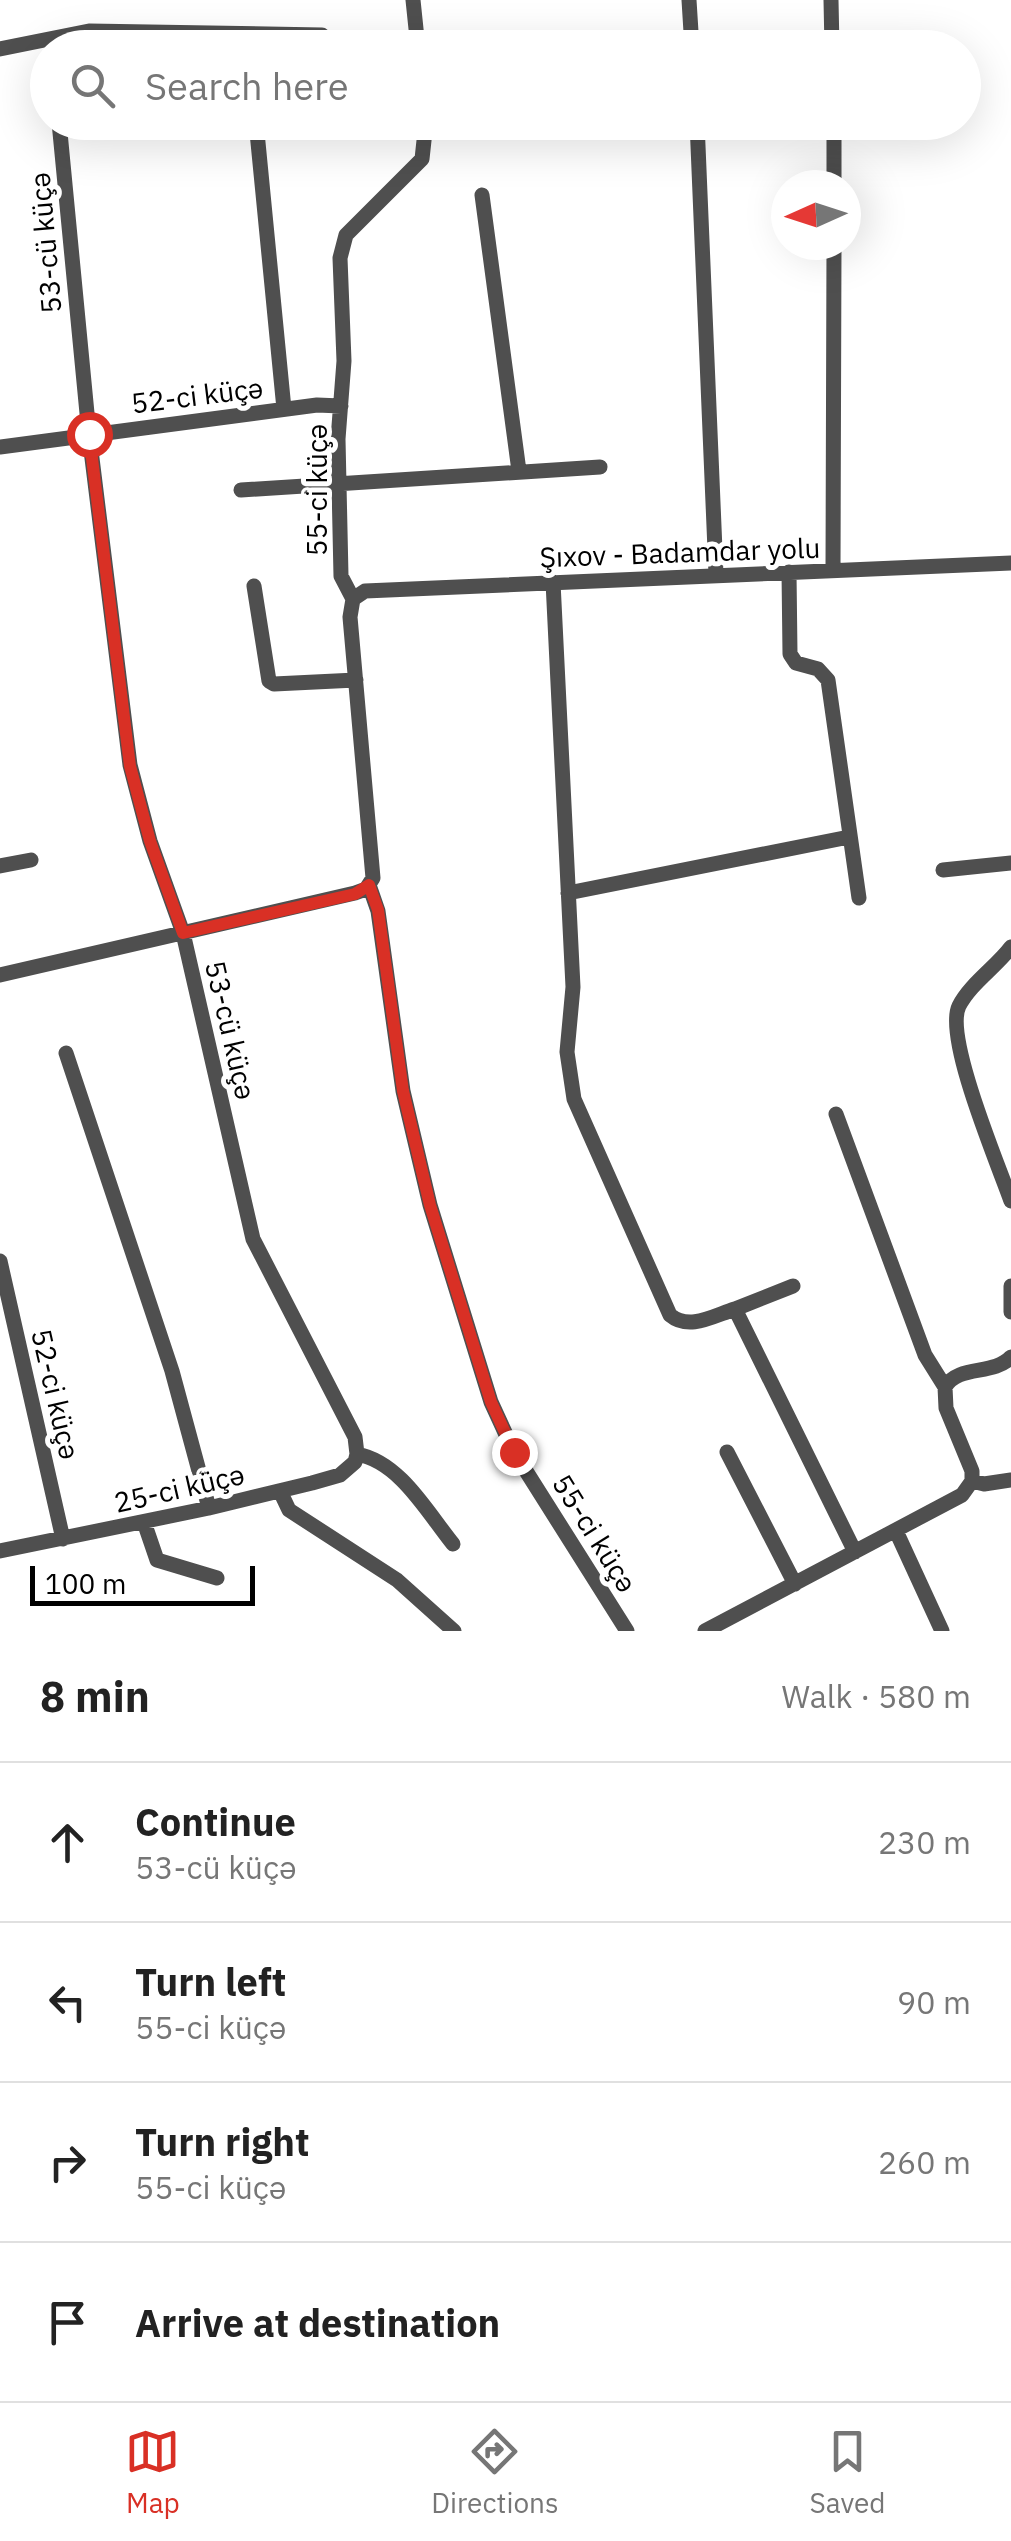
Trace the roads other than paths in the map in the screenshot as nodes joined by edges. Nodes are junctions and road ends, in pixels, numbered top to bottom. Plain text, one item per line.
1 (413, 0) edge
2 (688, 0) edge
3 (831, 0) edge
4 (416, 30) edge
5 (690, 30) edge
6 (832, 30) edge
7 (30, 44) edge
8 (0, 48) edge
9 (61, 140) edge
10 (258, 140) edge
11 (424, 140) edge
12 (698, 140) edge
13 (834, 140) edge
14 (834, 170) edge
15 (482, 195) dead end
16 (834, 260) edge
17 (341, 406) junction
18 (284, 409) junction
19 (89, 434) junction
20 (0, 447) edge
21 (600, 467) dead end
22 (519, 471) junction
23 (338, 483) junction
24 (241, 490) dead end
25 (1011, 563) edge
26 (833, 571) junction
27 (789, 572) junction
28 (716, 574) junction
29 (553, 582) junction
30 (254, 586) dead end
31 (353, 599) junction
32 (356, 680) junction
33 (849, 837) junction
34 (31, 860) dead end
35 (1011, 863) edge
36 (0, 866) edge
37 (943, 870) dead end
38 (369, 885) junction
39 (568, 893) junction
40 (859, 898) dead end
41 (183, 933) junction
42 (1011, 948) edge
43 (0, 975) edge
44 (66, 1053) dead end
45 (836, 1114) dead end
46 (1011, 1201) edge
47 (0, 1261) edge
48 (793, 1286) dead end
49 (1011, 1286) edge
50 (735, 1309) junction
51 (1011, 1312) edge
52 (1011, 1358) edge
53 (945, 1387) junction
54 (726, 1452) dead end
55 (358, 1454) junction
56 (1011, 1480) edge
57 (972, 1482) junction
58 (280, 1491) junction
59 (208, 1508) junction
60 (144, 1522) junction
61 (896, 1531) junction
62 (63, 1539) junction
63 (453, 1544) dead end
64 (0, 1551) edge
65 (855, 1552) junction
66 (217, 1578) dead end
67 (795, 1584) junction
68 (735, 1624) edge
69 (445, 1628) edge
70 (628, 1631) edge
71 (705, 1631) edge
72 (942, 1631) edge

1 - 4 street
2 - 5 street
3 - 6 street
7 - 8 street
9 - 19 street, 53-cü küçə
10 - 18 street
11 - 17 street, 55-ci küçə
12 - 28 street
13 - 14 street
15 - 22 street
16 - 26 street
17 - 18 street, 52-ci küçə
17 - 23 street, 55-ci küçə
18 - 19 street, 52-ci küçə
19 - 20 street, 52-ci küçə
19 - 41 street, 53-cü küçə
21 - 22 street
22 - 23 street
23 - 24 street
23 - 31 street, 55-ci küçə
25 - 26 street, Şıxov - Badamdar yolu
26 - 27 street, Şıxov - Badamdar yolu
27 - 28 street, Şıxov - Badamdar yolu
27 - 33 street
28 - 29 street, Şıxov - Badamdar yolu
29 - 31 street, Şıxov - Badamdar yolu
29 - 39 street
30 - 32 street
31 - 32 street, 55-ci küçə
32 - 38 street, 55-ci küçə
33 - 39 street
33 - 40 street
34 - 36 street
35 - 37 street
38 - 41 street
38 - 70 street, 55-ci küçə
39 - 50 street
41 - 43 street
41 - 55 street, 53-cü küçə
42 - 46 street
44 - 59 street
45 - 53 street
47 - 62 street, 52-ci küçə
48 - 50 street
49 - 51 street
50 - 65 street
52 - 53 street
53 - 57 street
54 - 67 street
55 - 58 street, 25-ci küçə
55 - 63 street
56 - 57 street
57 - 61 street
58 - 59 street, 25-ci küçə
58 - 69 street
59 - 60 street, 25-ci küçə
60 - 62 street, 25-ci küçə
60 - 66 street
61 - 65 street
61 - 72 street
62 - 64 street, 25-ci küçə
65 - 67 street
67 - 68 street
68 - 71 street

